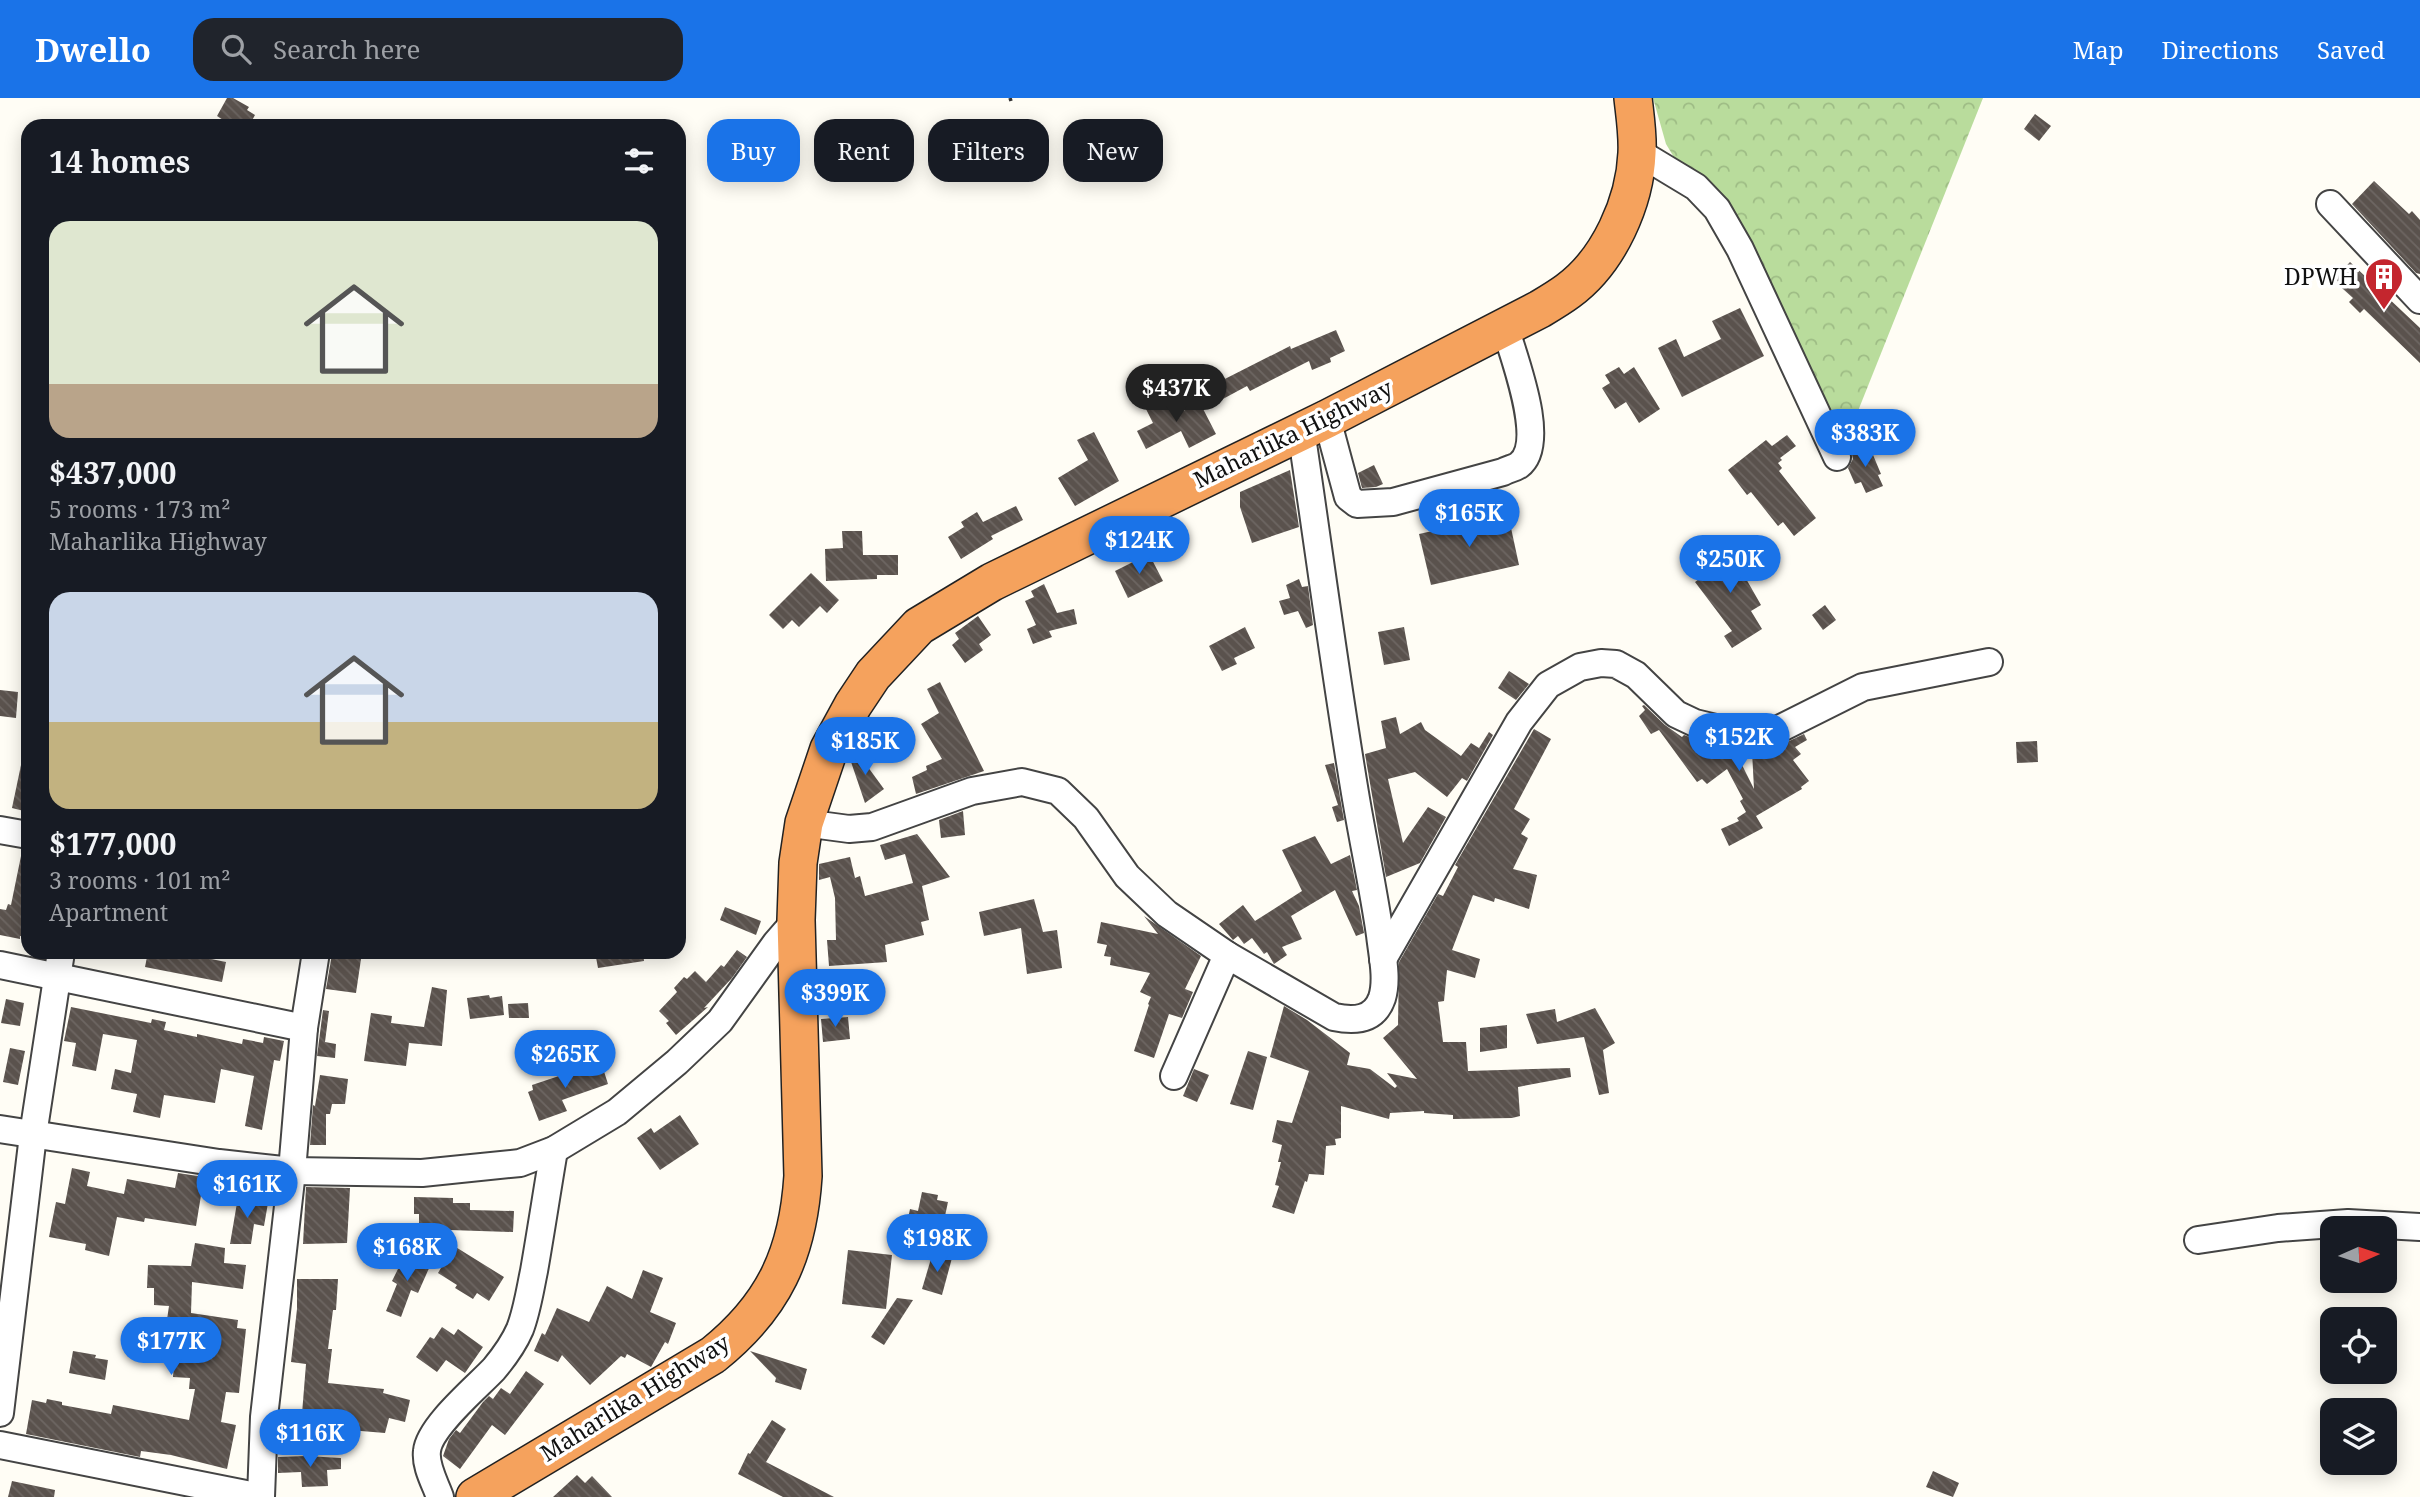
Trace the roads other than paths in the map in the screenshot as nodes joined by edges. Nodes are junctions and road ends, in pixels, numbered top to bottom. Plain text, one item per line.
1 (1633, 98) edge
2 (1637, 152) junction
3 (2330, 204) dead end
4 (2420, 300) edge
5 (1505, 327) junction
6 (1314, 425) junction
7 (1836, 457) dead end
8 (1989, 662) dead end
9 (804, 823) junction
10 (0, 830) edge
11 (21, 834) edge
12 (796, 920) junction
13 (1227, 955) junction
14 (315, 959) edge
15 (1383, 959) junction
16 (59, 964) edge
17 (0, 965) edge
18 (304, 1028) junction
19 (1174, 1076) dead end
20 (0, 1129) edge
21 (33, 1135) junction
22 (554, 1150) junction
23 (292, 1171) junction
24 (2420, 1227) edge
25 (2198, 1240) dead end
26 (0, 1413) edge
27 (0, 1445) edge
28 (261, 1497) edge
29 (440, 1497) edge
30 (475, 1497) edge

1 - 2 highway, Maharlika Highway
2 - 5 highway, Maharlika Highway
2 - 7 street
3 - 4 street
5 - 6 highway, Maharlika Highway
5 - 6 street
6 - 9 highway, Maharlika Highway
6 - 15 street
8 - 15 street
9 - 12 highway, Maharlika Highway
9 - 13 street
10 - 11 street
12 - 22 street
12 - 30 highway, Maharlika Highway
13 - 15 street
13 - 19 street
14 - 18 street
16 - 17 street
16 - 18 street
16 - 21 street
18 - 23 street
20 - 21 street
21 - 23 street
21 - 26 street
22 - 23 street
22 - 29 street
23 - 28 street
24 - 25 street
27 - 28 street

